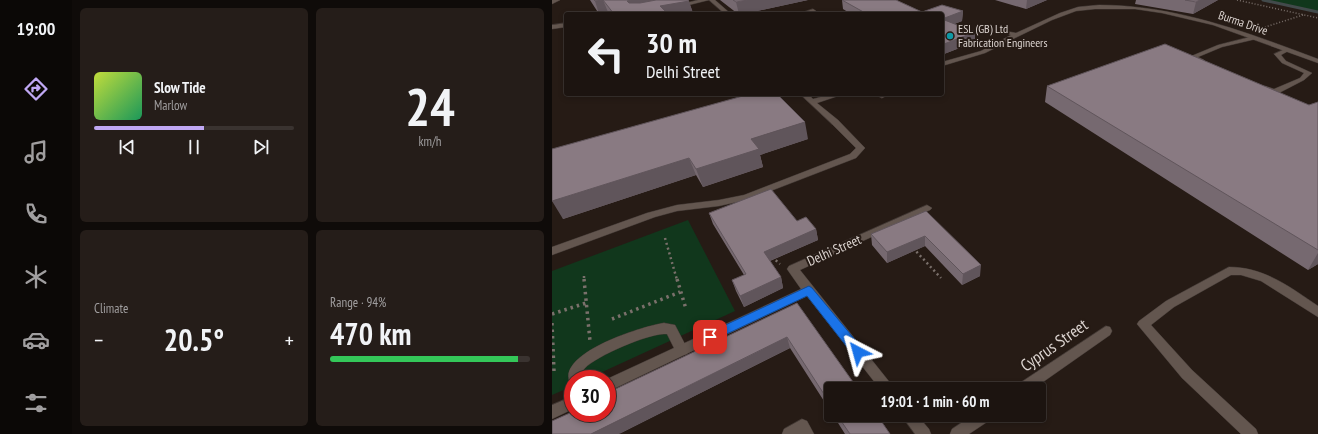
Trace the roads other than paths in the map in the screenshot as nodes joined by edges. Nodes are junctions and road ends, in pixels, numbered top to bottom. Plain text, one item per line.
1 (557, 0) edge
2 (706, 0) edge
3 (712, 0) edge
4 (1105, 0) edge
5 (552, 2) edge
6 (671, 7) edge
7 (1112, 7) junction
8 (813, 11) dead end
9 (726, 12) edge
10 (809, 12) edge
11 (564, 25) edge
12 (552, 27) edge
13 (1002, 31) dead end
14 (1016, 35) junction
15 (1254, 38) junction
16 (1008, 39) junction
17 (1020, 44) dead end
18 (1287, 50) junction
19 (982, 52) junction
20 (991, 57) dead end
21 (1318, 61) edge
22 (944, 63) edge
23 (1212, 66) edge
24 (1260, 86) edge
25 (806, 96) edge
26 (833, 96) edge
27 (812, 102) junction
28 (927, 208) dead end
29 (552, 251) edge
30 (809, 290) junction
31 (1318, 312) edge
32 (1106, 331) dead end
33 (682, 350) junction
34 (576, 370) edge
35 (616, 382) edge
36 (882, 382) edge
37 (1032, 382) edge
38 (564, 406) edge
39 (552, 412) edge
40 (914, 422) edge
41 (975, 422) edge
42 (789, 434) edge
43 (807, 434) edge
44 (924, 434) edge
45 (957, 434) edge
46 (1251, 434) edge

1 - 5 street
2 - 6 street
3 - 9 street
4 - 7 street
7 - 14 street, Burma Drive
7 - 15 street, Burma Drive
8 - 10 street
11 - 12 street
13 - 14 street
14 - 16 street, Burma Drive
15 - 18 street, Burma Drive
15 - 23 street
16 - 17 street
16 - 19 street, Burma Drive
18 - 21 street, Burma Drive
18 - 24 street
19 - 20 street
19 - 22 street, Burma Drive
25 - 27 street
26 - 27 street
27 - 29 street
28 - 30 street, Delhi Street
30 - 33 street
30 - 36 street, Delhi Street
31 - 46 street
32 - 37 street, Cyprus Street
33 - 34 street
33 - 35 street
38 - 39 street
40 - 44 street
41 - 45 street
42 - 43 street

